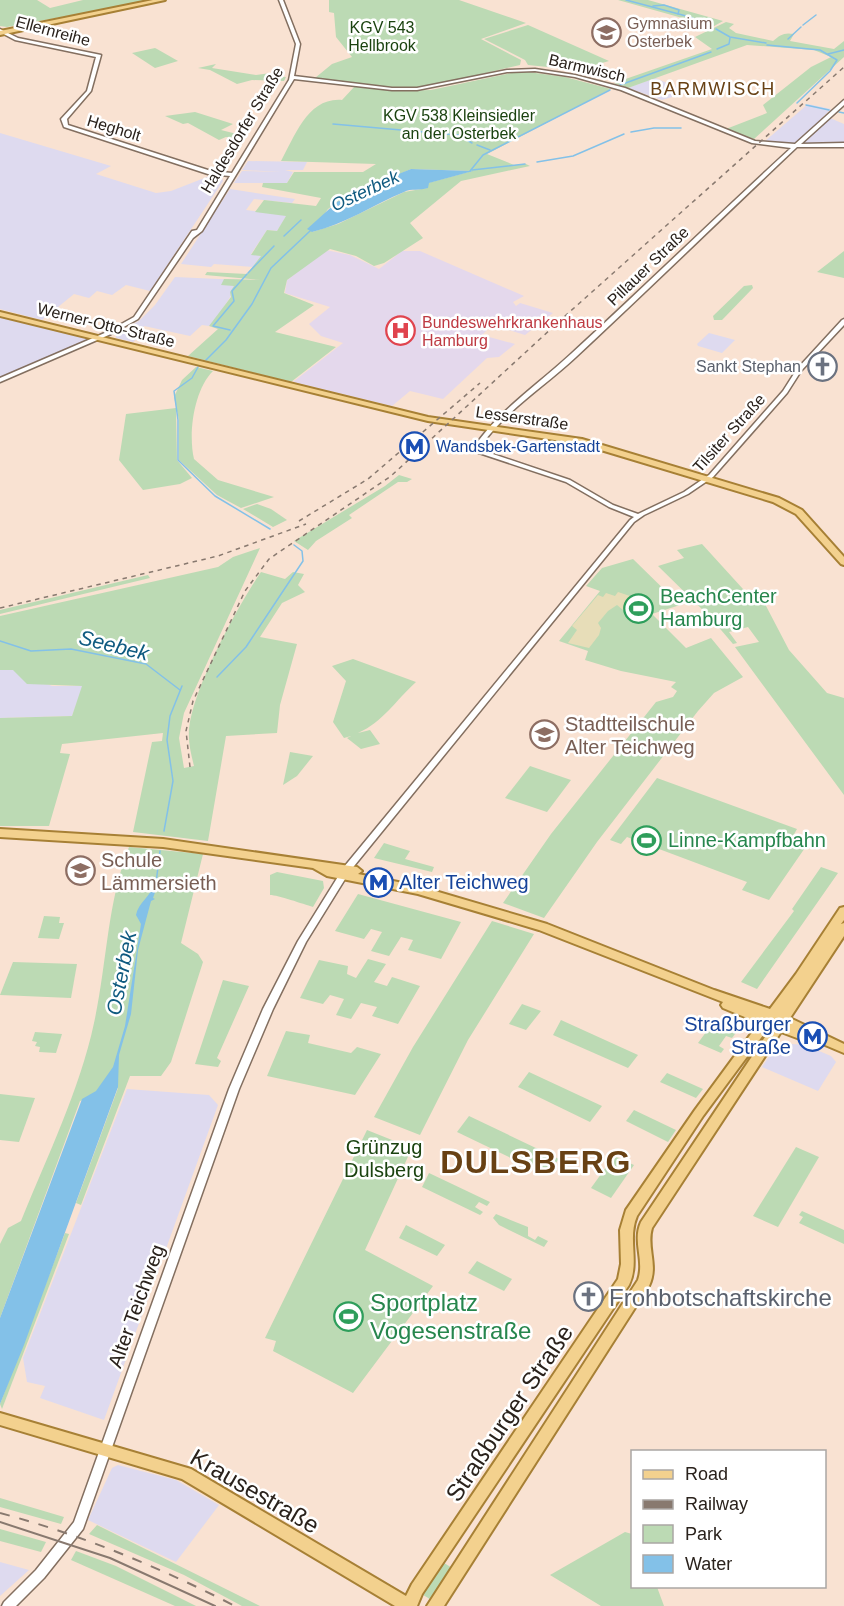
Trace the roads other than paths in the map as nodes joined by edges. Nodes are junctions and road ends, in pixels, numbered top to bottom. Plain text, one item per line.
1 (162, 0) edge
2 (282, 2) edge
3 (1, 31) edge
4 (99, 56) joint
5 (292, 77) junction
6 (844, 102) edge
7 (844, 145) edge
8 (796, 147) junction
9 (234, 175) junction
10 (0, 314) edge
11 (844, 321) edge
12 (97, 337) junction
13 (205, 364) joint
14 (0, 380) edge
15 (491, 429) junction
16 (707, 479) junction
17 (638, 516) junction
18 (616, 541) joint
19 (844, 562) edge
20 (0, 833) edge
21 (345, 872) junction
22 (844, 911) edge
23 (844, 927) edge
24 (775, 1020) junction
25 (844, 1048) edge
26 (844, 1053) edge
27 (0, 1419) edge
28 (105, 1452) junction
29 (8, 1606) edge
30 (409, 1606) edge
31 (435, 1606) edge

1 - 3 main road
2 - 5 street, Haldesdorfer Straße
3 - 4 street, Ellernreihe
4 - 9 street, Hegholt
5 - 8 street, Barmwisch
5 - 9 street, Haldesdorfer Straße
6 - 8 street, Pillauer Straße
7 - 8 street, Barmwisch
8 - 15 street, Pillauer Straße
9 - 12 street, Haldesdorfer Straße
10 - 12 main road, Werner-Otto-Straße
11 - 16 street, Tilsiter Straße
12 - 13 main road, Werner-Otto-Straße
12 - 14 street, Haldesdorfer Straße
13 - 15 main road, Lesserstraße
15 - 16 main road, Lesserstraße
15 - 17 street, Pillauer Straße
16 - 17 street, Tilsiter Straße
16 - 19 main road, Lesserstraße
17 - 18 street, Tilsiter Straße
18 - 21 street, Alter Teichweg
20 - 21 main road
21 - 24 main road
21 - 28 street, Alter Teichweg
22 - 24 main road, Straßburger Straße
23 - 24 main road, Straßburger Straße
24 - 25 main road
24 - 26 main road
24 - 30 main road, Straßburger Straße
24 - 31 main road, Straßburger Straße
27 - 28 main road, Krausestraße
28 - 29 street, Alter Teichweg
28 - 30 main road, Krausestraße

